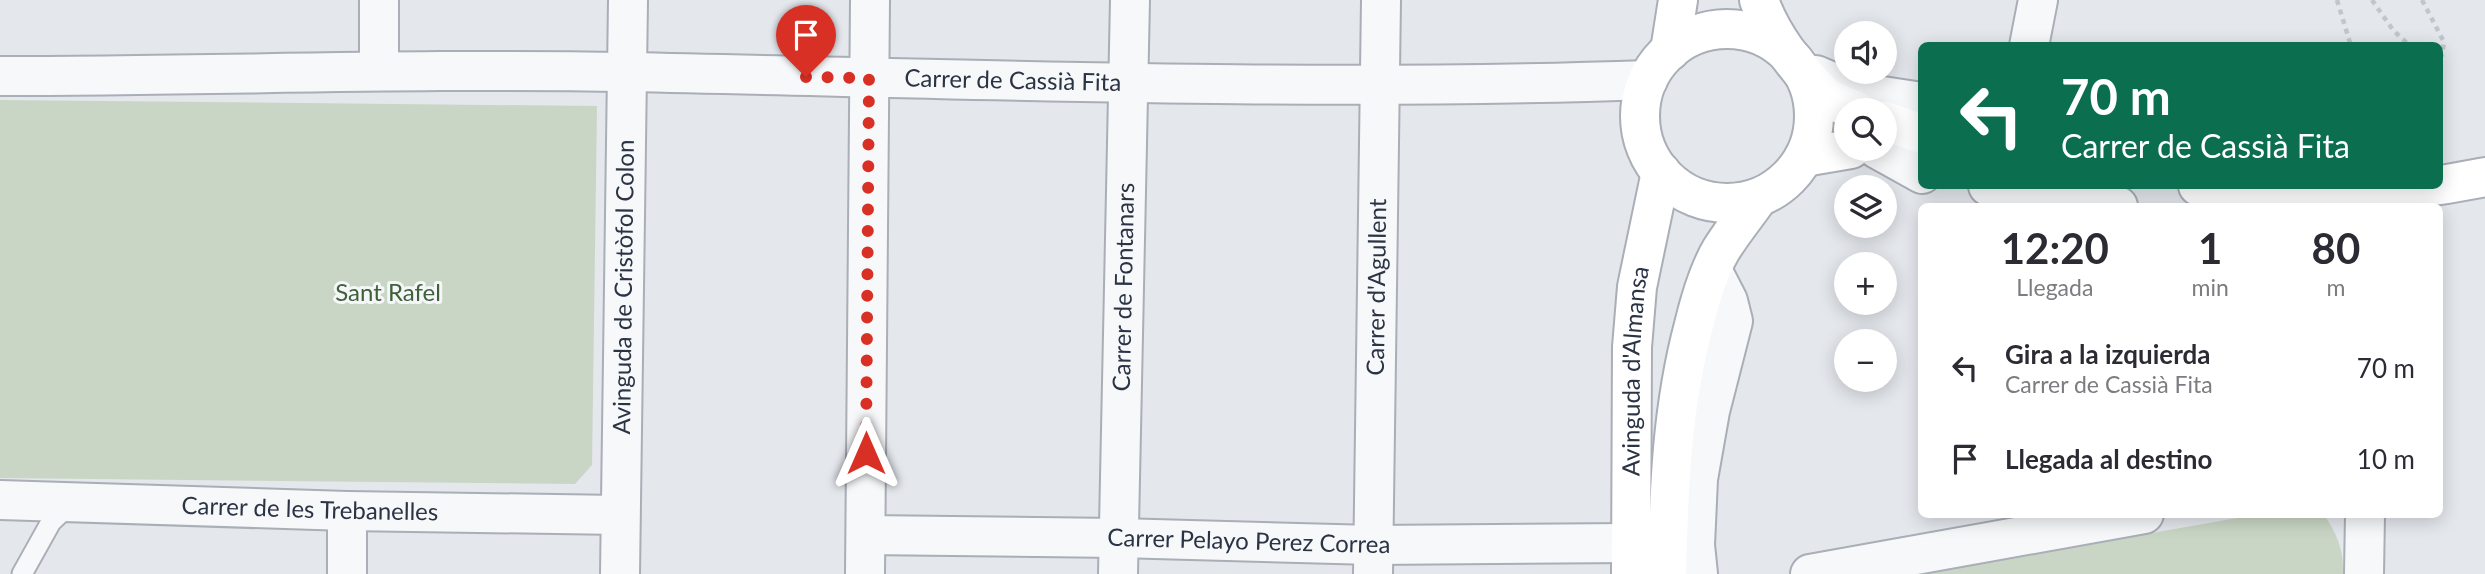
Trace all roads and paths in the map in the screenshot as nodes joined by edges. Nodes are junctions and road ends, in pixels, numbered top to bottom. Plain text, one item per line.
1 (379, 0) edge
2 (628, 0) edge
3 (870, 0) edge
4 (1130, 0) edge
5 (1381, 0) edge
6 (1678, 0) edge
7 (1759, 0) edge
8 (2038, 0) edge
9 (2337, 0) edge
10 (2372, 0) edge
11 (2422, 0) edge
12 (2030, 42) edge
13 (2350, 42) edge
14 (2406, 42) edge
15 (2443, 48) edge
16 (1659, 65) junction
17 (1801, 69) junction
18 (379, 71) junction
19 (627, 72) junction
20 (0, 76) edge
21 (869, 78) junction
22 (1129, 84) junction
23 (1381, 84) junction
24 (1834, 101) edge
25 (1918, 101) edge
26 (1897, 125) edge
27 (1918, 133) edge
28 (1918, 144) edge
29 (1897, 145) edge
30 (1834, 152) edge
31 (1804, 158) junction
32 (1897, 160) edge
33 (1661, 172) junction
34 (1918, 172) edge
35 (2485, 177) edge
36 (2443, 185) edge
37 (2008, 189) edge
38 (2218, 189) edge
39 (2387, 189) edge
40 (2302, 195) edge
41 (1758, 198) junction
42 (2098, 203) edge
43 (1712, 270) junction
44 (0, 500) edge
45 (73, 502) junction
46 (347, 511) junction
47 (620, 515) junction
48 (2122, 518) edge
49 (2365, 518) edge
50 (866, 535) junction
51 (1118, 556) edge
52 (1373, 559) edge
53 (1631, 559) edge
54 (1691, 564) edge
55 (22, 574) edge
56 (347, 574) edge
57 (620, 574) edge
58 (865, 574) edge
59 (1667, 574) edge
60 (1810, 574) edge
61 (2364, 574) edge

1 - 18 street
2 - 19 street, Avinguda de Cristòfol Colon
3 - 21 street
4 - 22 street, Carrer de Fontanars
5 - 23 street, Carrer d'Agullent
6 - 16 street
7 - 17 street
8 - 12 street
9 - 13 path
10 - 14 path
11 - 15 path
16 - 17 street
16 - 23 street, Carrer de Cassià Fita
16 - 33 street
17 - 24 street
17 - 25 street
17 - 31 street
18 - 19 street, Carrer de Cassià Fita
18 - 20 street
19 - 21 street, Carrer de Cassià Fita
19 - 47 street, Avinguda de Cristòfol Colon
21 - 22 street, Carrer de Cassià Fita
21 - 50 street
22 - 23 street, Carrer de Cassià Fita
22 - 51 street, Carrer de Fontanars
23 - 52 street, Carrer d'Agullent
26 - 27 street
28 - 29 street
30 - 31 street
31 - 41 street
32 - 34 street
33 - 41 street
33 - 53 street, Avinguda d'Almansa
35 - 36 street
37 - 42 street
38 - 40 street
39 - 40 street
41 - 43 street, Avinguda d'Almansa
43 - 54 street
43 - 59 street, Avinguda d'Almansa
44 - 45 street, Carrer de les Trebanelles
45 - 46 street, Carrer de les Trebanelles
45 - 55 lane
46 - 47 street, Carrer de les Trebanelles
46 - 56 street
47 - 57 street, Avinguda de Cristòfol Colon
48 - 60 street
49 - 61 street
50 - 51 street, Carrer Pelayo Perez Correa
50 - 58 street
51 - 52 street, Carrer Pelayo Perez Correa
52 - 53 street, Carrer Pelayo Perez Correa

